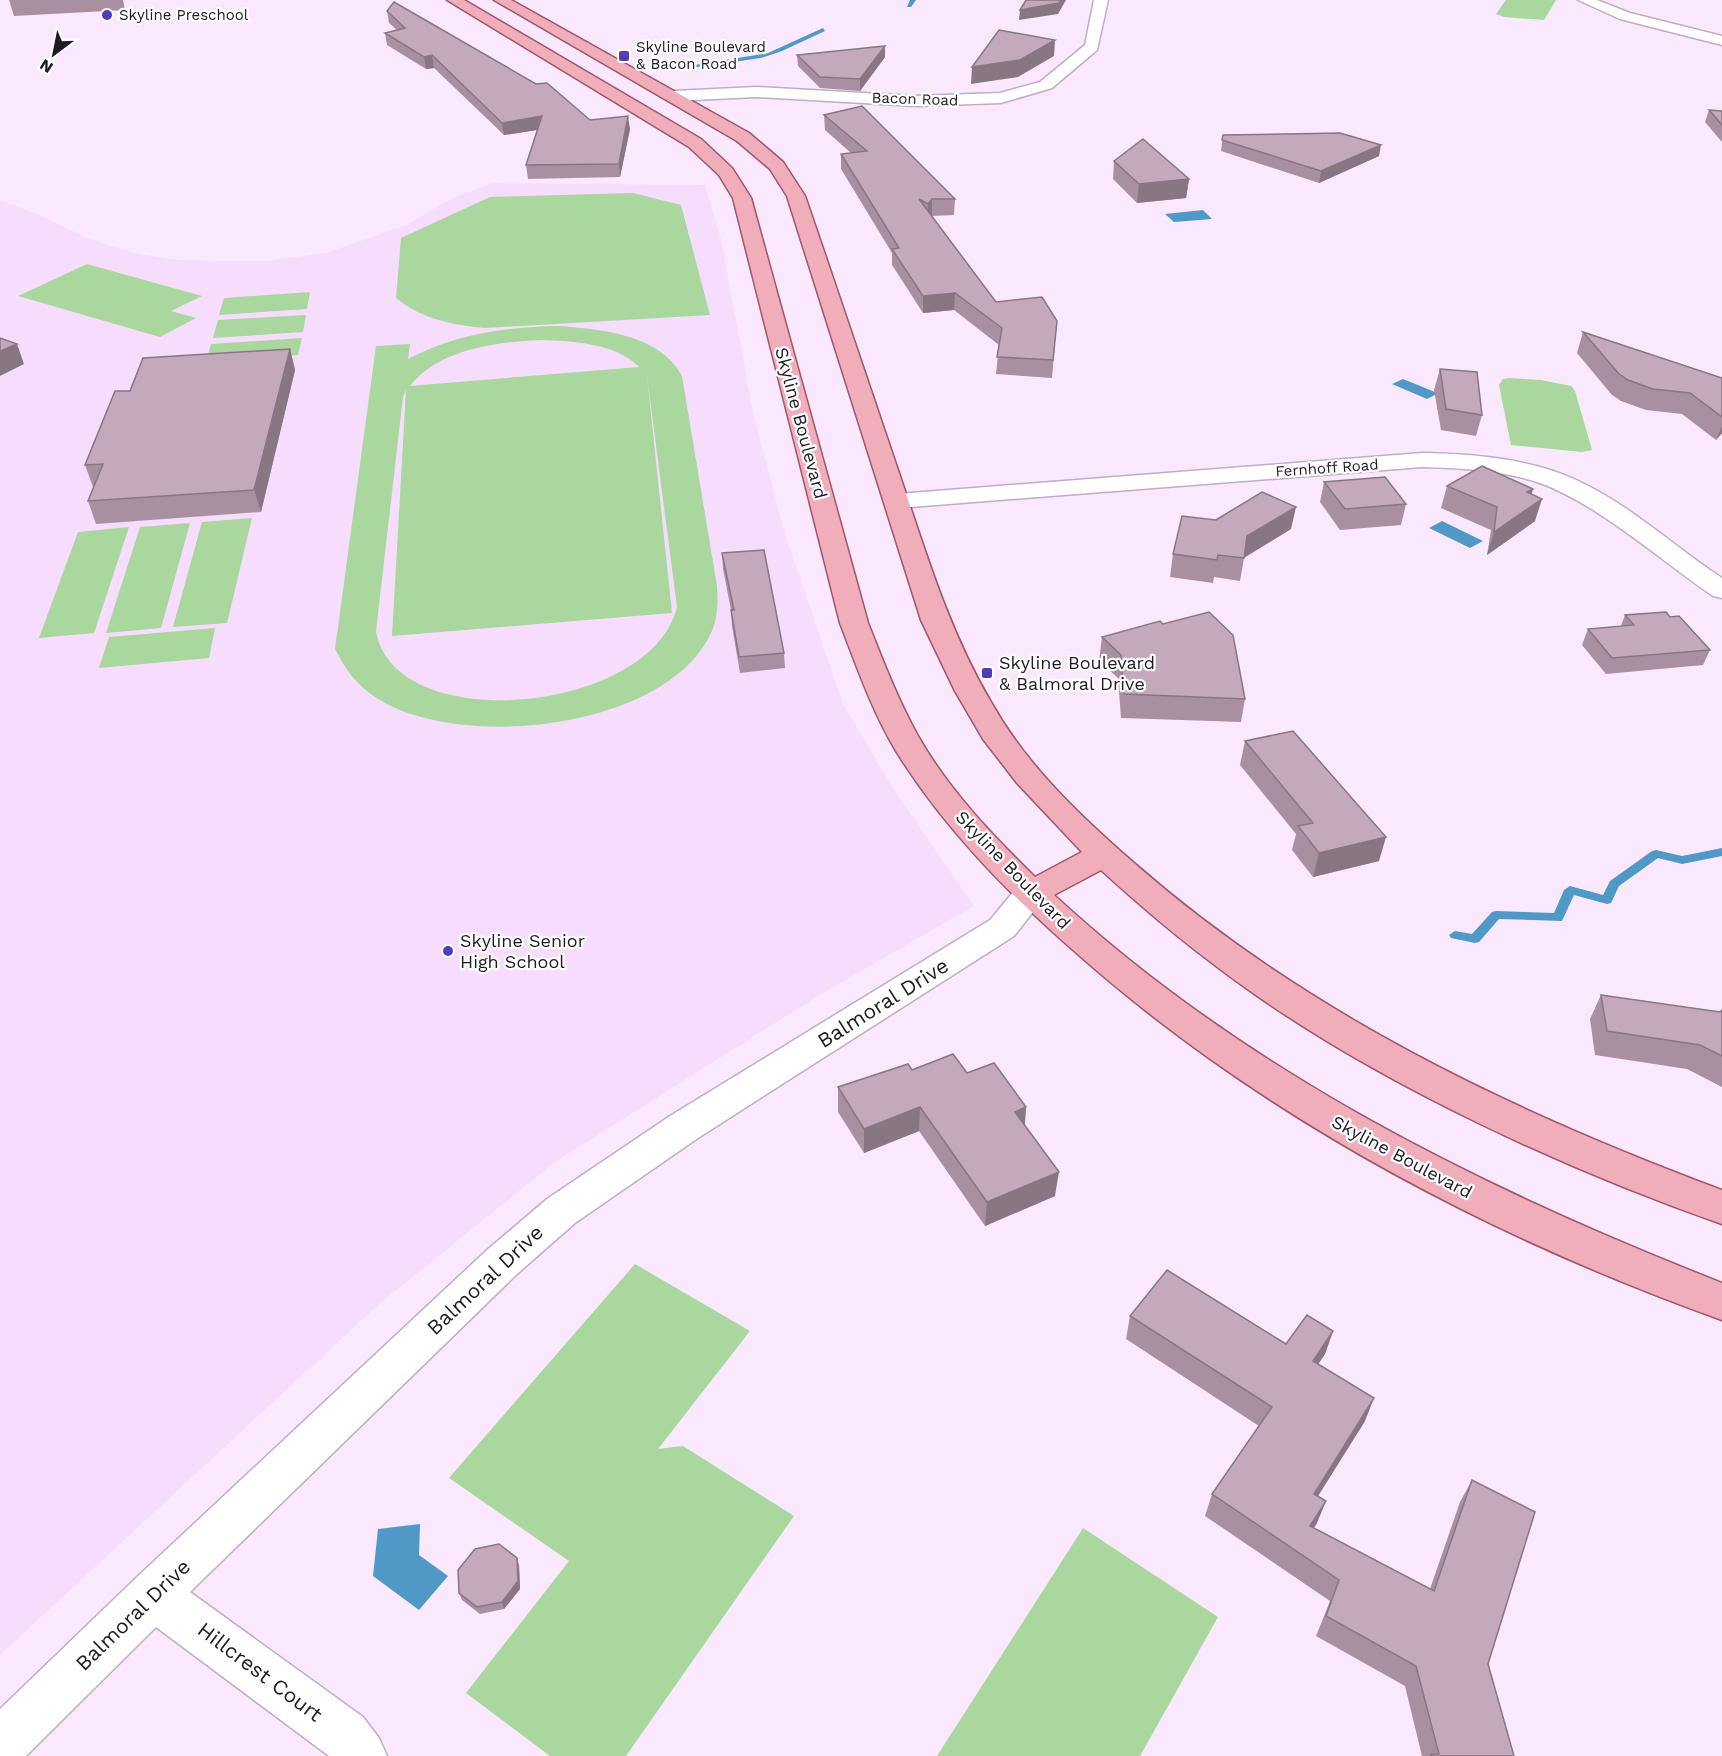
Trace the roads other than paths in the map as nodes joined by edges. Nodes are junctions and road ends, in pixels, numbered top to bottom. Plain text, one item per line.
1 (454, 0) edge
2 (501, 0) edge
3 (1101, 0) edge
4 (1585, 0) edge
5 (1722, 41) edge
6 (674, 96) junction
7 (898, 501) junction
8 (1722, 590) edge
9 (1103, 855) junction
10 (1031, 893) junction
11 (1722, 1207) edge
12 (1722, 1302) edge
13 (153, 1595) junction
14 (0, 1745) edge
15 (361, 1756) edge

1 - 10 main road, Skyline Boulevard
2 - 6 main road
3 - 6 street, Bacon Road
4 - 5 street
6 - 7 main road
7 - 8 street, Fernhoff Road
7 - 9 main road
9 - 10 main road
9 - 11 main road
10 - 12 main road, Skyline Boulevard
10 - 13 street, Balmoral Drive
13 - 14 street, Balmoral Drive
13 - 15 street, Hillcrest Court

